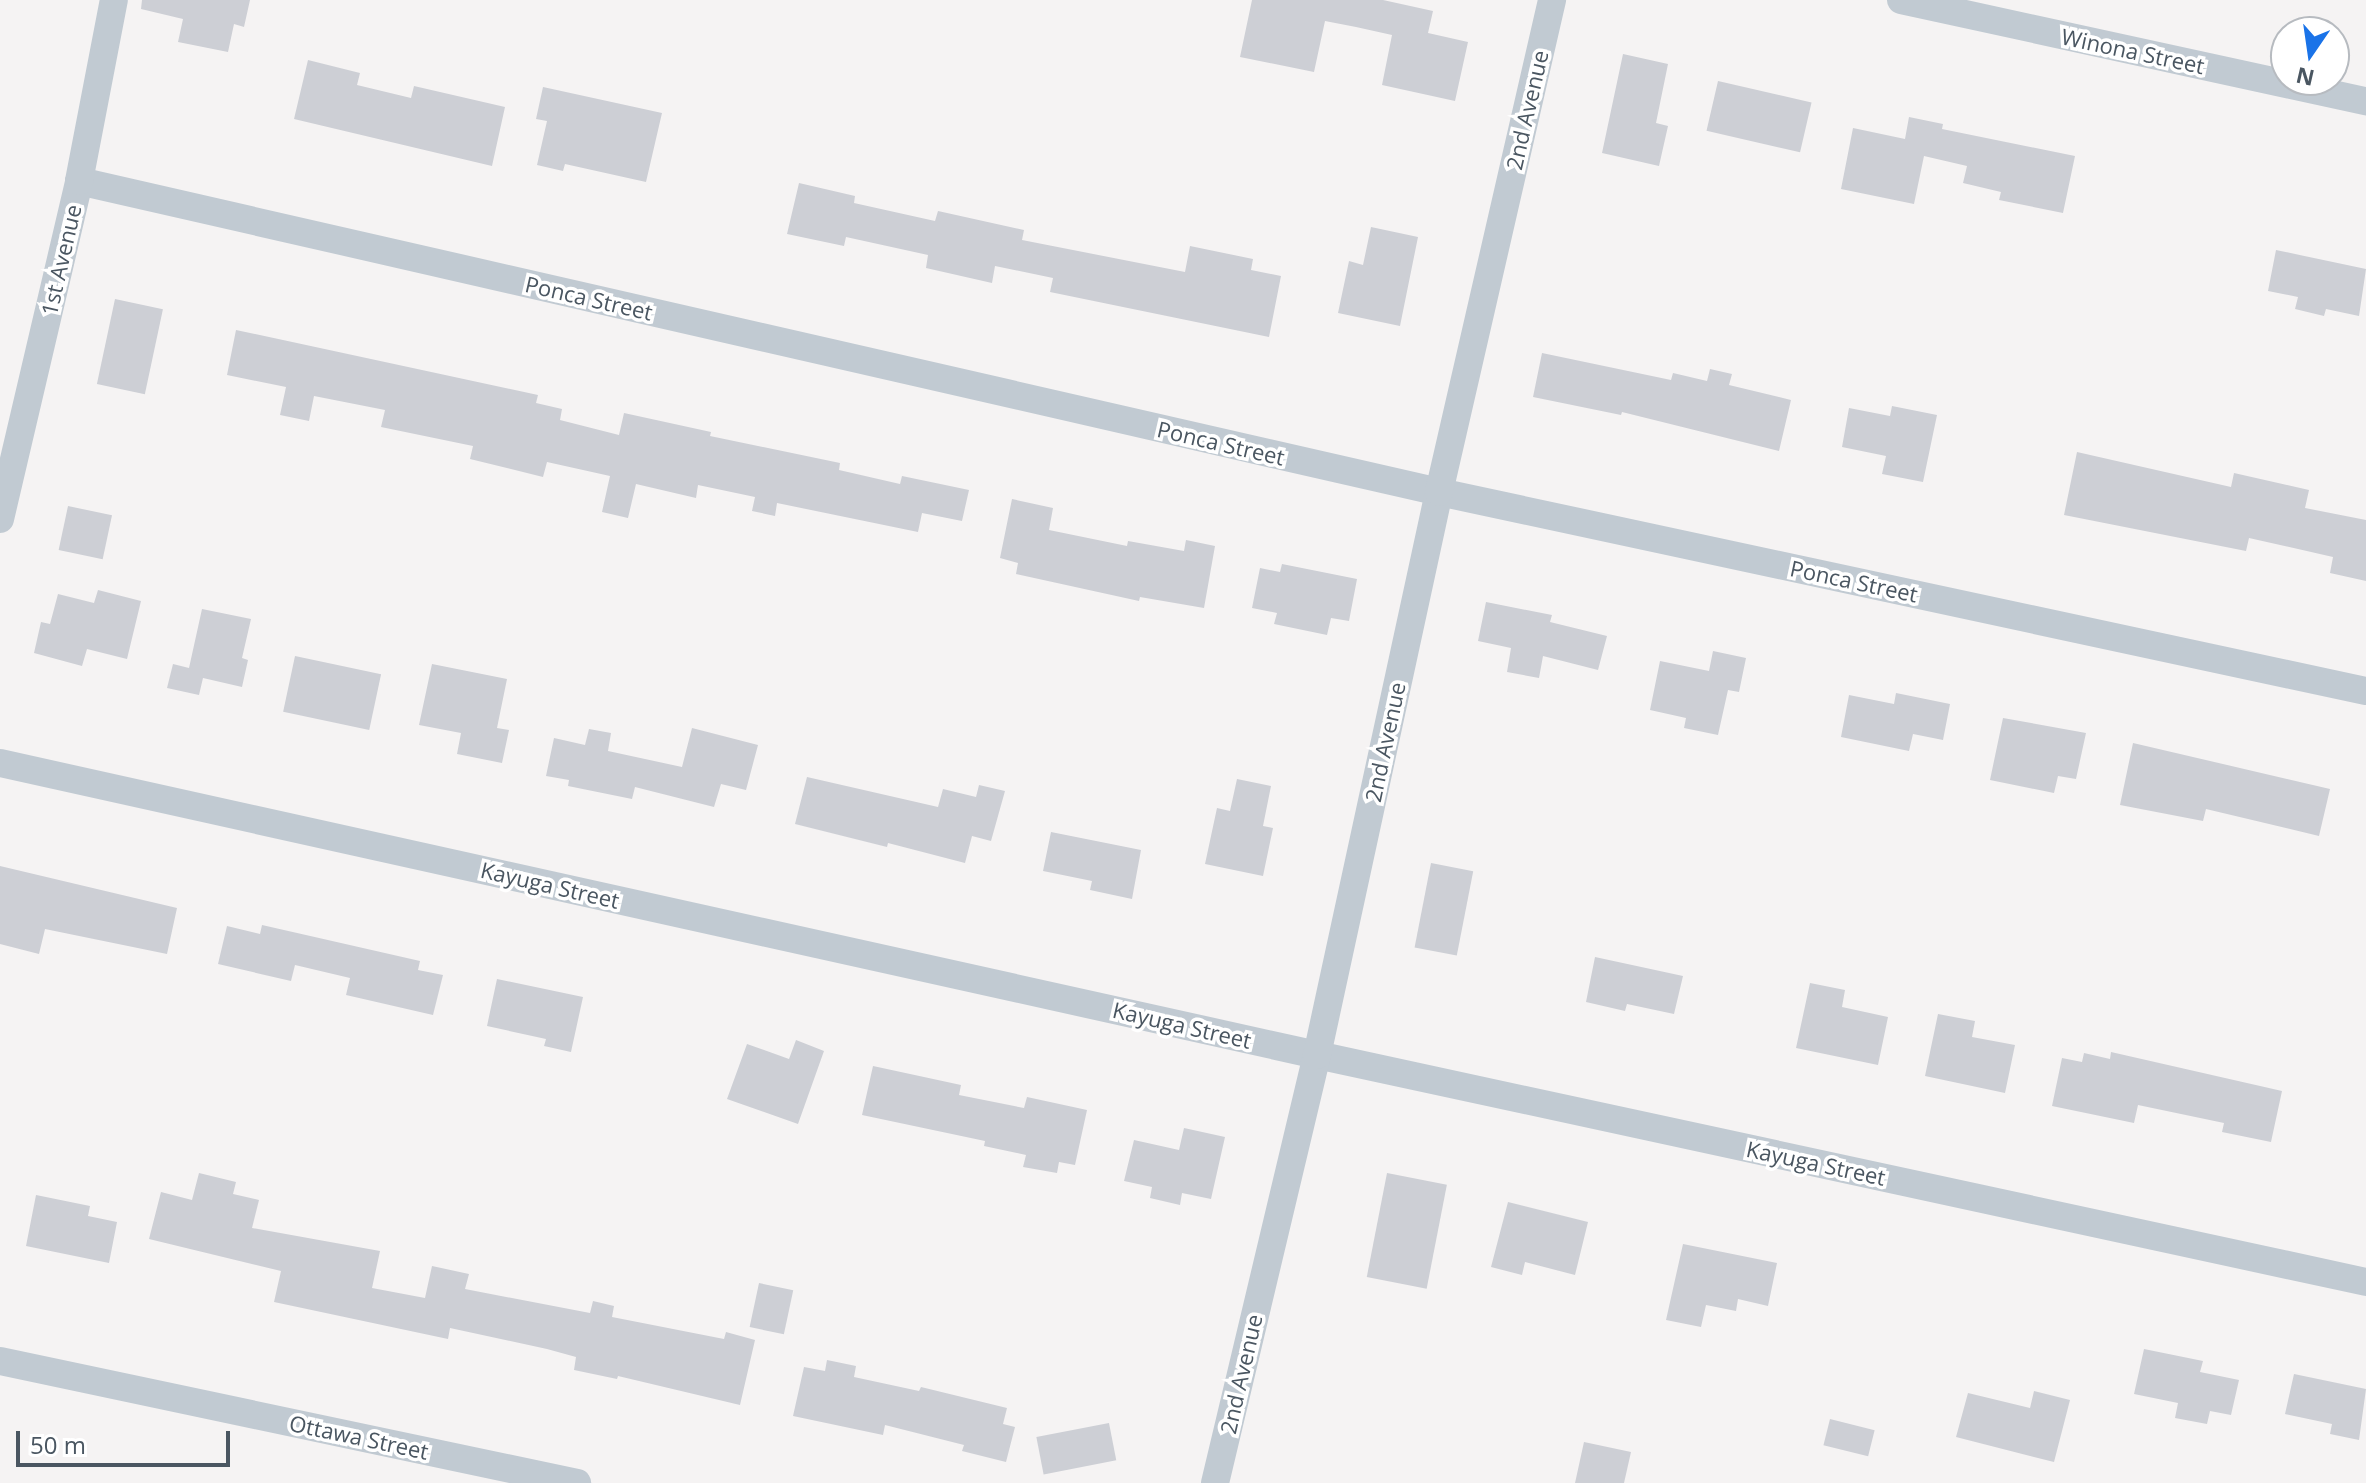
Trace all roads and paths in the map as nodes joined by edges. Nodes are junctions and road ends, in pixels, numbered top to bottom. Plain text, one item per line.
1 (114, 0) edge
2 (1552, 0) edge
3 (1901, 0) edge
4 (2366, 101) edge
5 (79, 181) junction
6 (1439, 492) junction
7 (0, 519) edge
8 (2366, 691) edge
9 (0, 763) edge
10 (1317, 1055) junction
11 (2366, 1282) edge
12 (0, 1361) edge
13 (577, 1483) edge
14 (1215, 1483) edge

1 - 5 street, 1st Avenue
2 - 6 street, 2nd Avenue
3 - 4 street, Winona Street
5 - 6 street, Ponca Street
5 - 7 street, 1st Avenue
6 - 8 street, Ponca Street
6 - 10 street, 2nd Avenue
9 - 10 street, Kayuga Street
10 - 11 street, Kayuga Street
10 - 14 street, 2nd Avenue
12 - 13 street, Ottawa Street

